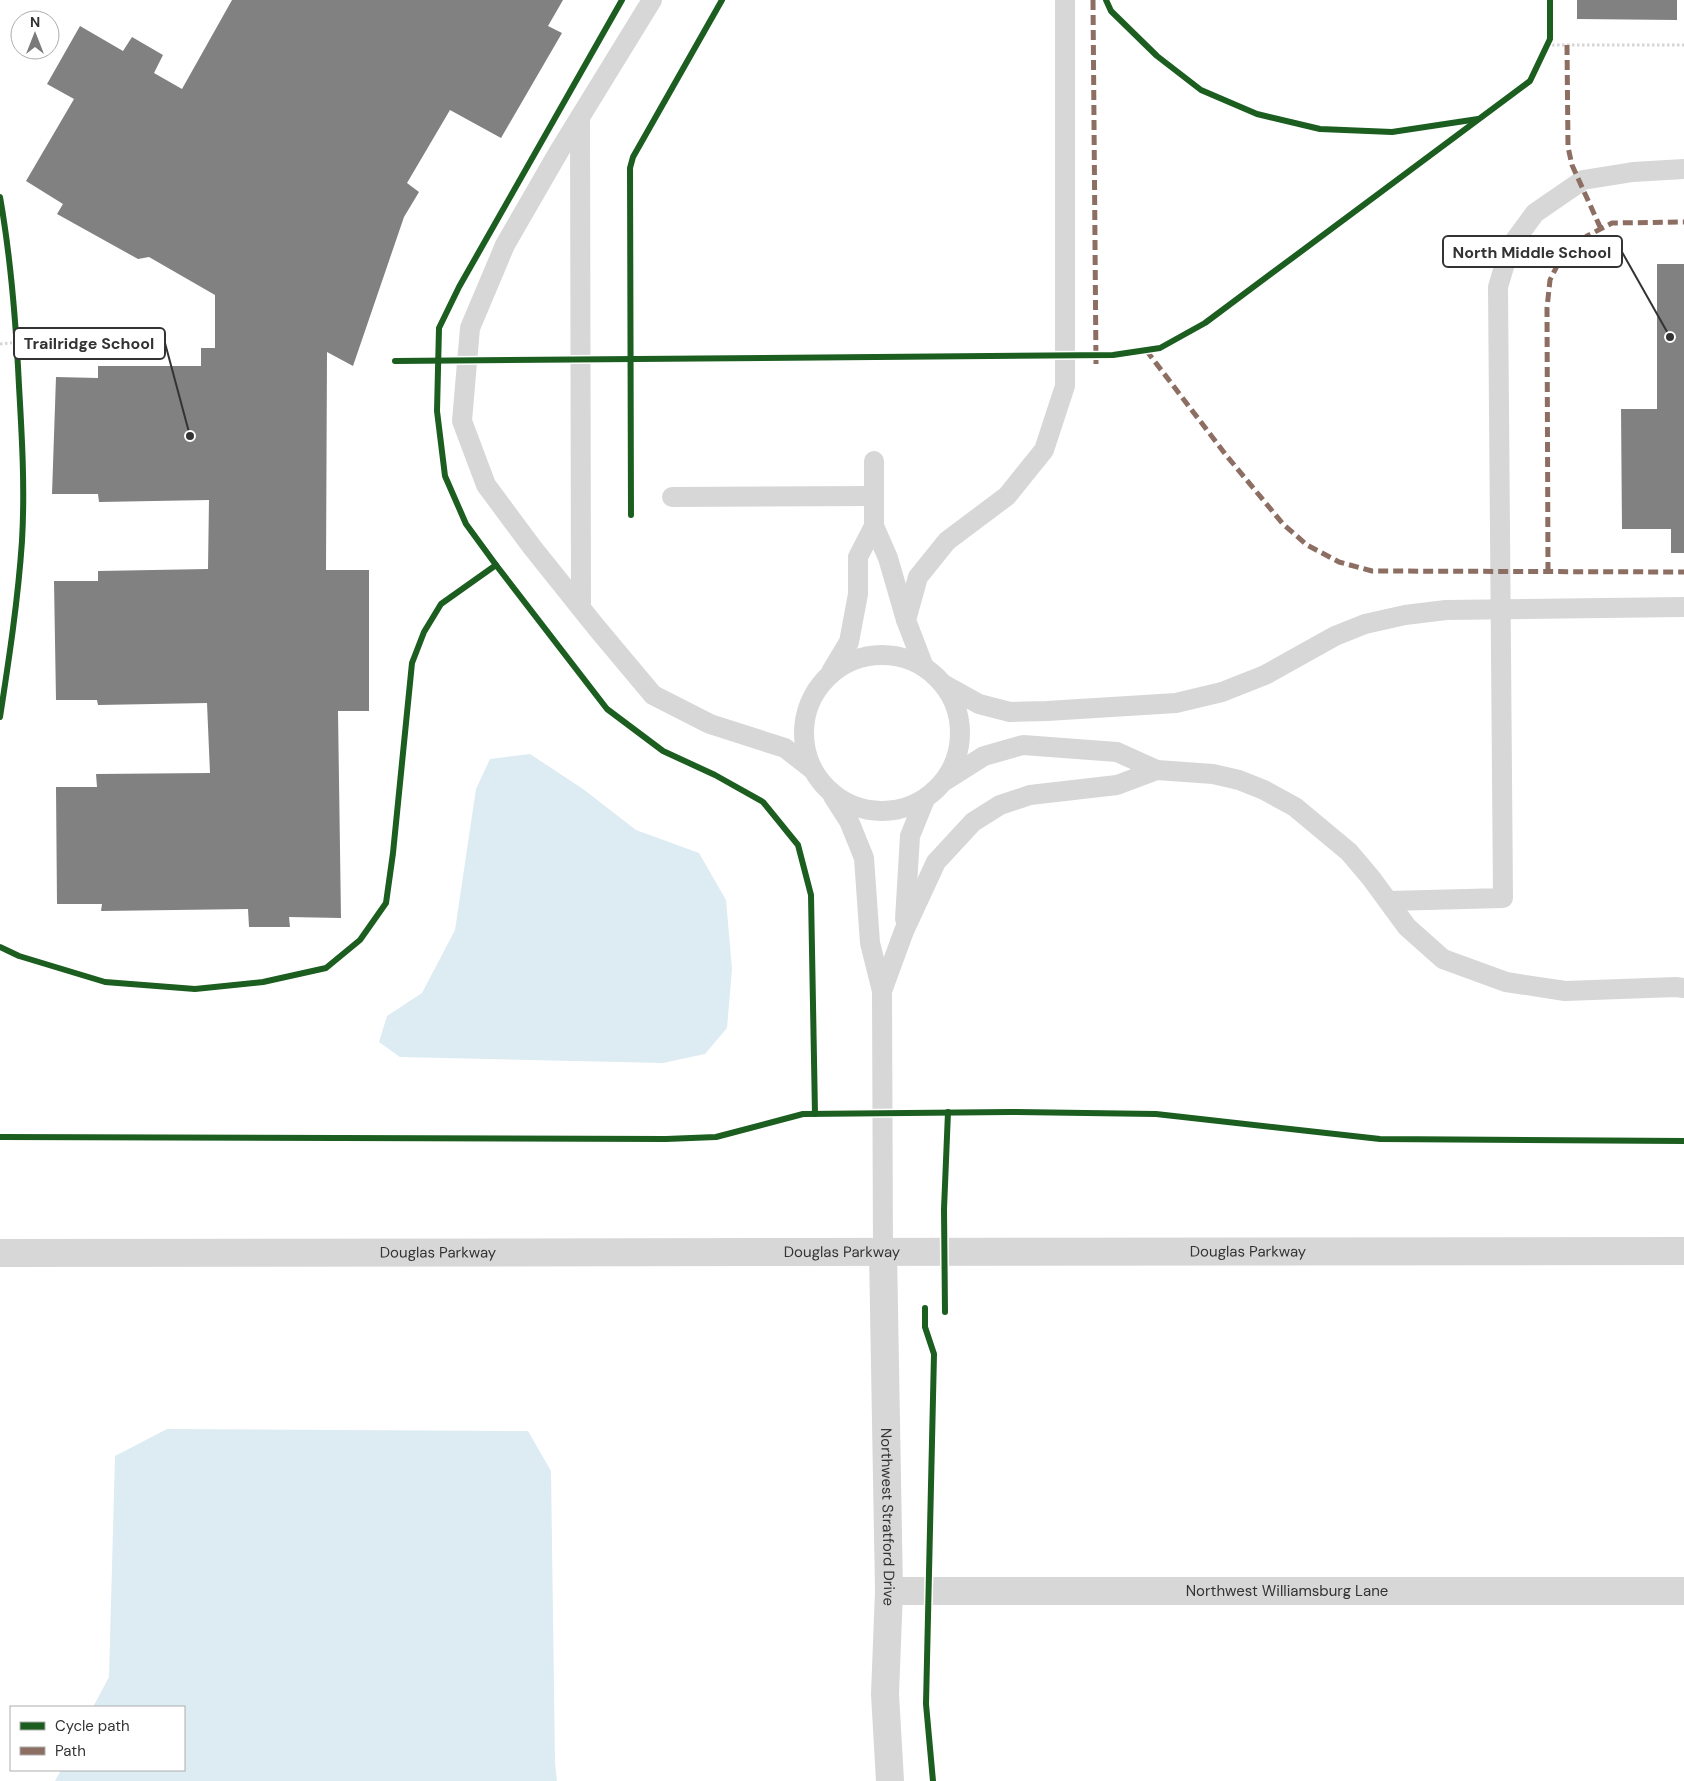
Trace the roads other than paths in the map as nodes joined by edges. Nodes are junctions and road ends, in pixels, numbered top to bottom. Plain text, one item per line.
1 (652, 0) edge
2 (1064, 0) edge
3 (580, 118) junction
4 (1684, 169) edge
5 (874, 461) dead end
6 (874, 496) junction
7 (672, 497) dead end
8 (874, 526) junction
9 (1684, 607) edge
10 (581, 608) junction
11 (1500, 611) junction
12 (906, 620) junction
13 (924, 667) junction
14 (828, 676) junction
15 (943, 684) junction
16 (813, 770) junction
17 (1157, 770) junction
18 (944, 781) junction
19 (828, 791) junction
20 (925, 798) junction
21 (1389, 902) junction
22 (904, 931) junction
23 (1684, 988) edge
24 (882, 991) junction
25 (1684, 1250) edge
26 (883, 1252) junction
27 (0, 1253) edge
28 (889, 1591) junction
29 (1684, 1591) edge
30 (890, 1781) edge

1 - 3 lane
2 - 12 lane
3 - 10 lane
3 - 10 lane
4 - 11 lane
5 - 6 lane
6 - 7 lane
6 - 8 lane
8 - 12 lane
8 - 14 lane
9 - 11 lane
10 - 16 lane
11 - 15 lane
11 - 21 lane
12 - 13 lane
13 - 14 lane
13 - 15 lane
14 - 16 lane
15 - 18 lane
16 - 19 lane
17 - 18 lane
17 - 21 lane
17 - 22 lane
18 - 20 lane
19 - 20 lane
19 - 24 lane
20 - 22 lane
21 - 23 lane
22 - 24 lane
24 - 26 lane
25 - 26 street, Douglas Parkway
26 - 27 street, Douglas Parkway
26 - 28 street, Northwest Stratford Drive
28 - 29 street, Northwest Williamsburg Lane
28 - 30 street, Northwest Stratford Drive

